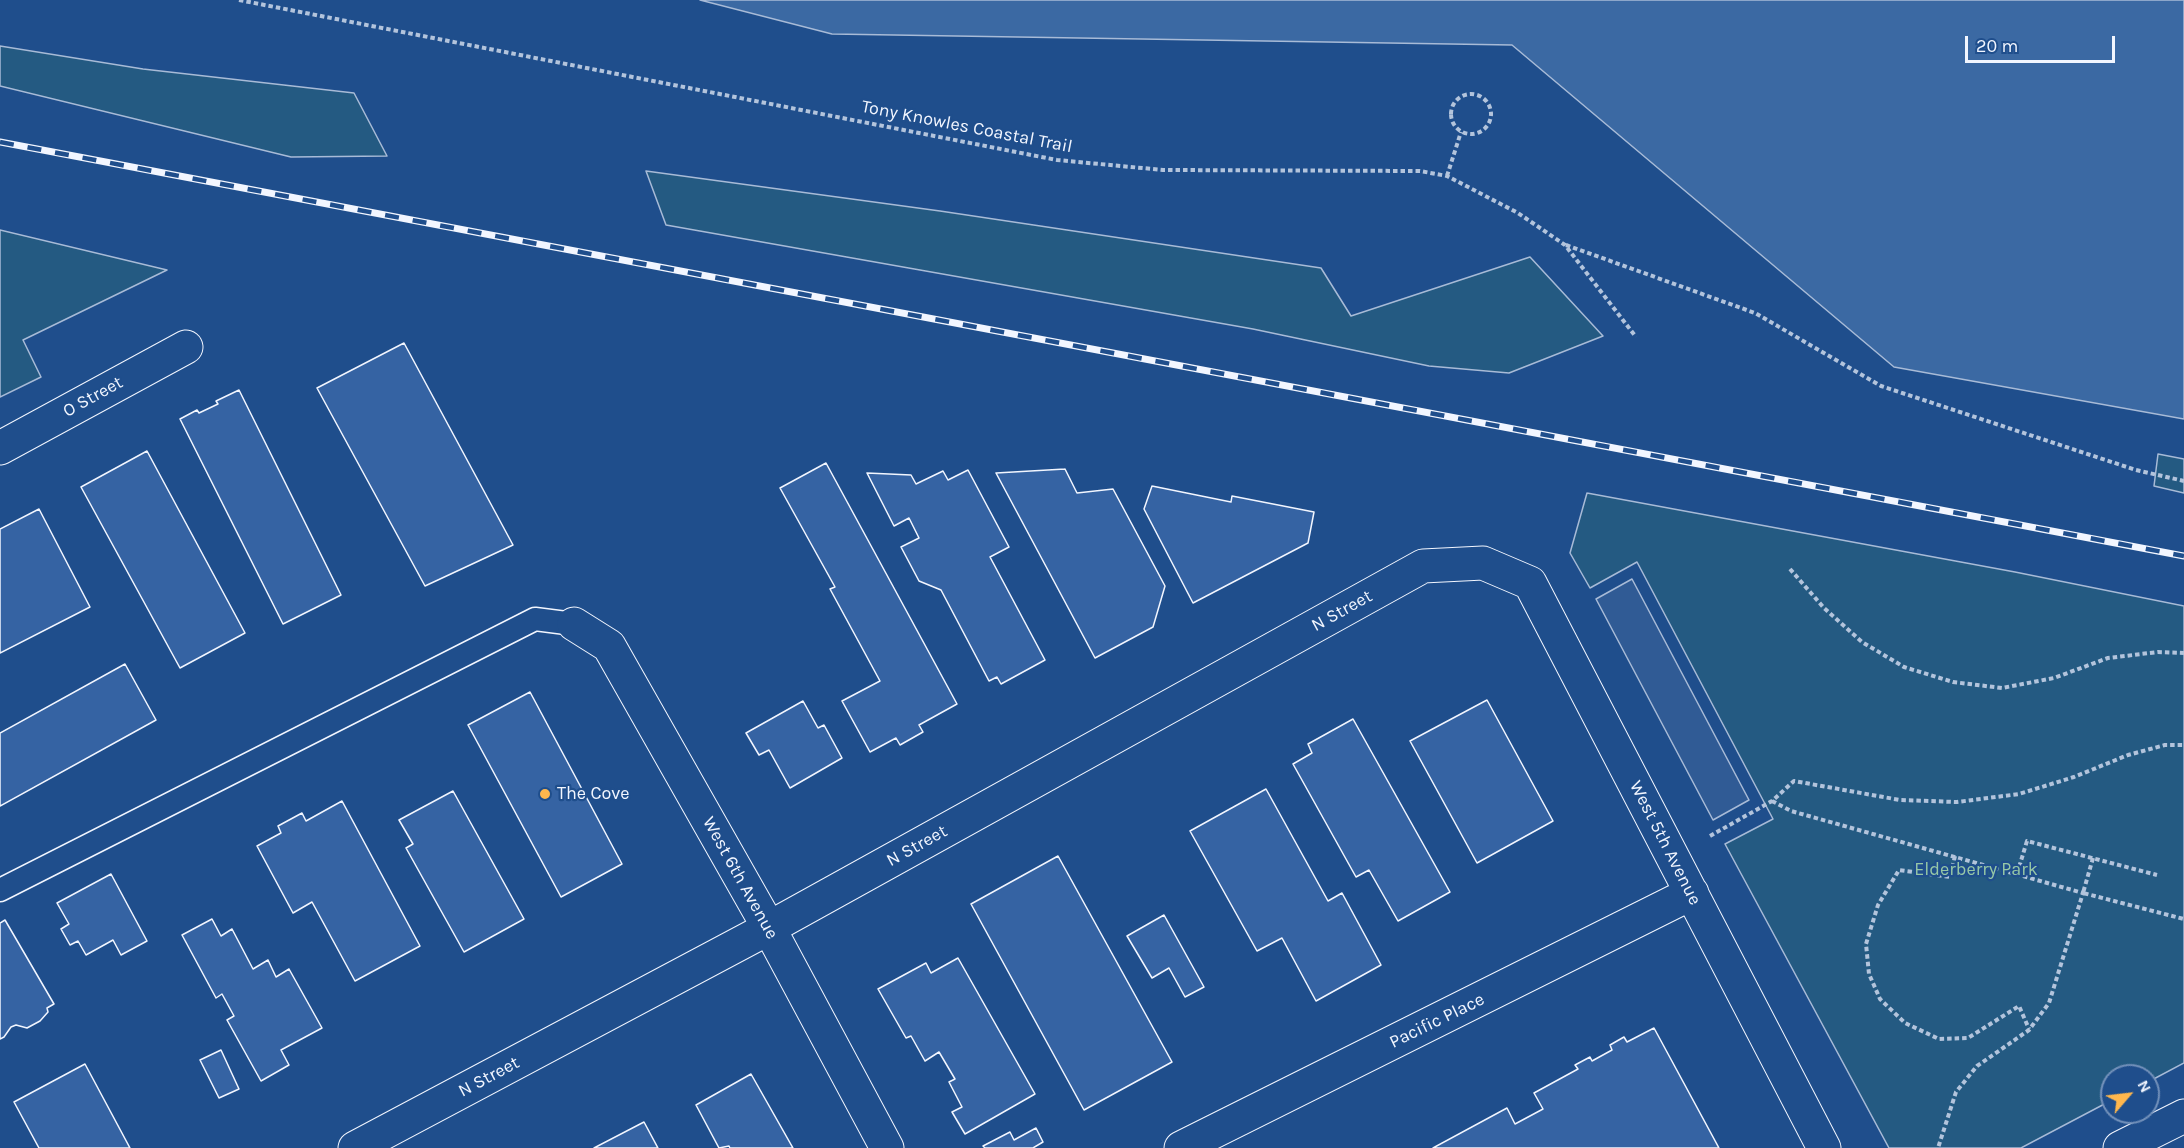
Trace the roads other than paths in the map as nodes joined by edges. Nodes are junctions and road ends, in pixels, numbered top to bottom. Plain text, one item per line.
1 (186, 347) dead end
2 (0, 448) edge
3 (1483, 563) joint
4 (574, 624) joint
5 (0, 890) edge
6 (1692, 893) junction
7 (769, 928) junction
8 (2184, 1116) edge
9 (355, 1148) edge
10 (887, 1148) edge
11 (1181, 1148) edge
12 (1824, 1148) edge
13 (2120, 1148) edge

1 - 2 street, O Street
3 - 6 street, West 5th Avenue
3 - 7 street, N Street
4 - 5 lane
4 - 7 street, West 6th Avenue
6 - 11 street, Pacific Place
6 - 12 street, West 5th Avenue
7 - 9 street, N Street
7 - 10 street, West 6th Avenue
8 - 13 street

